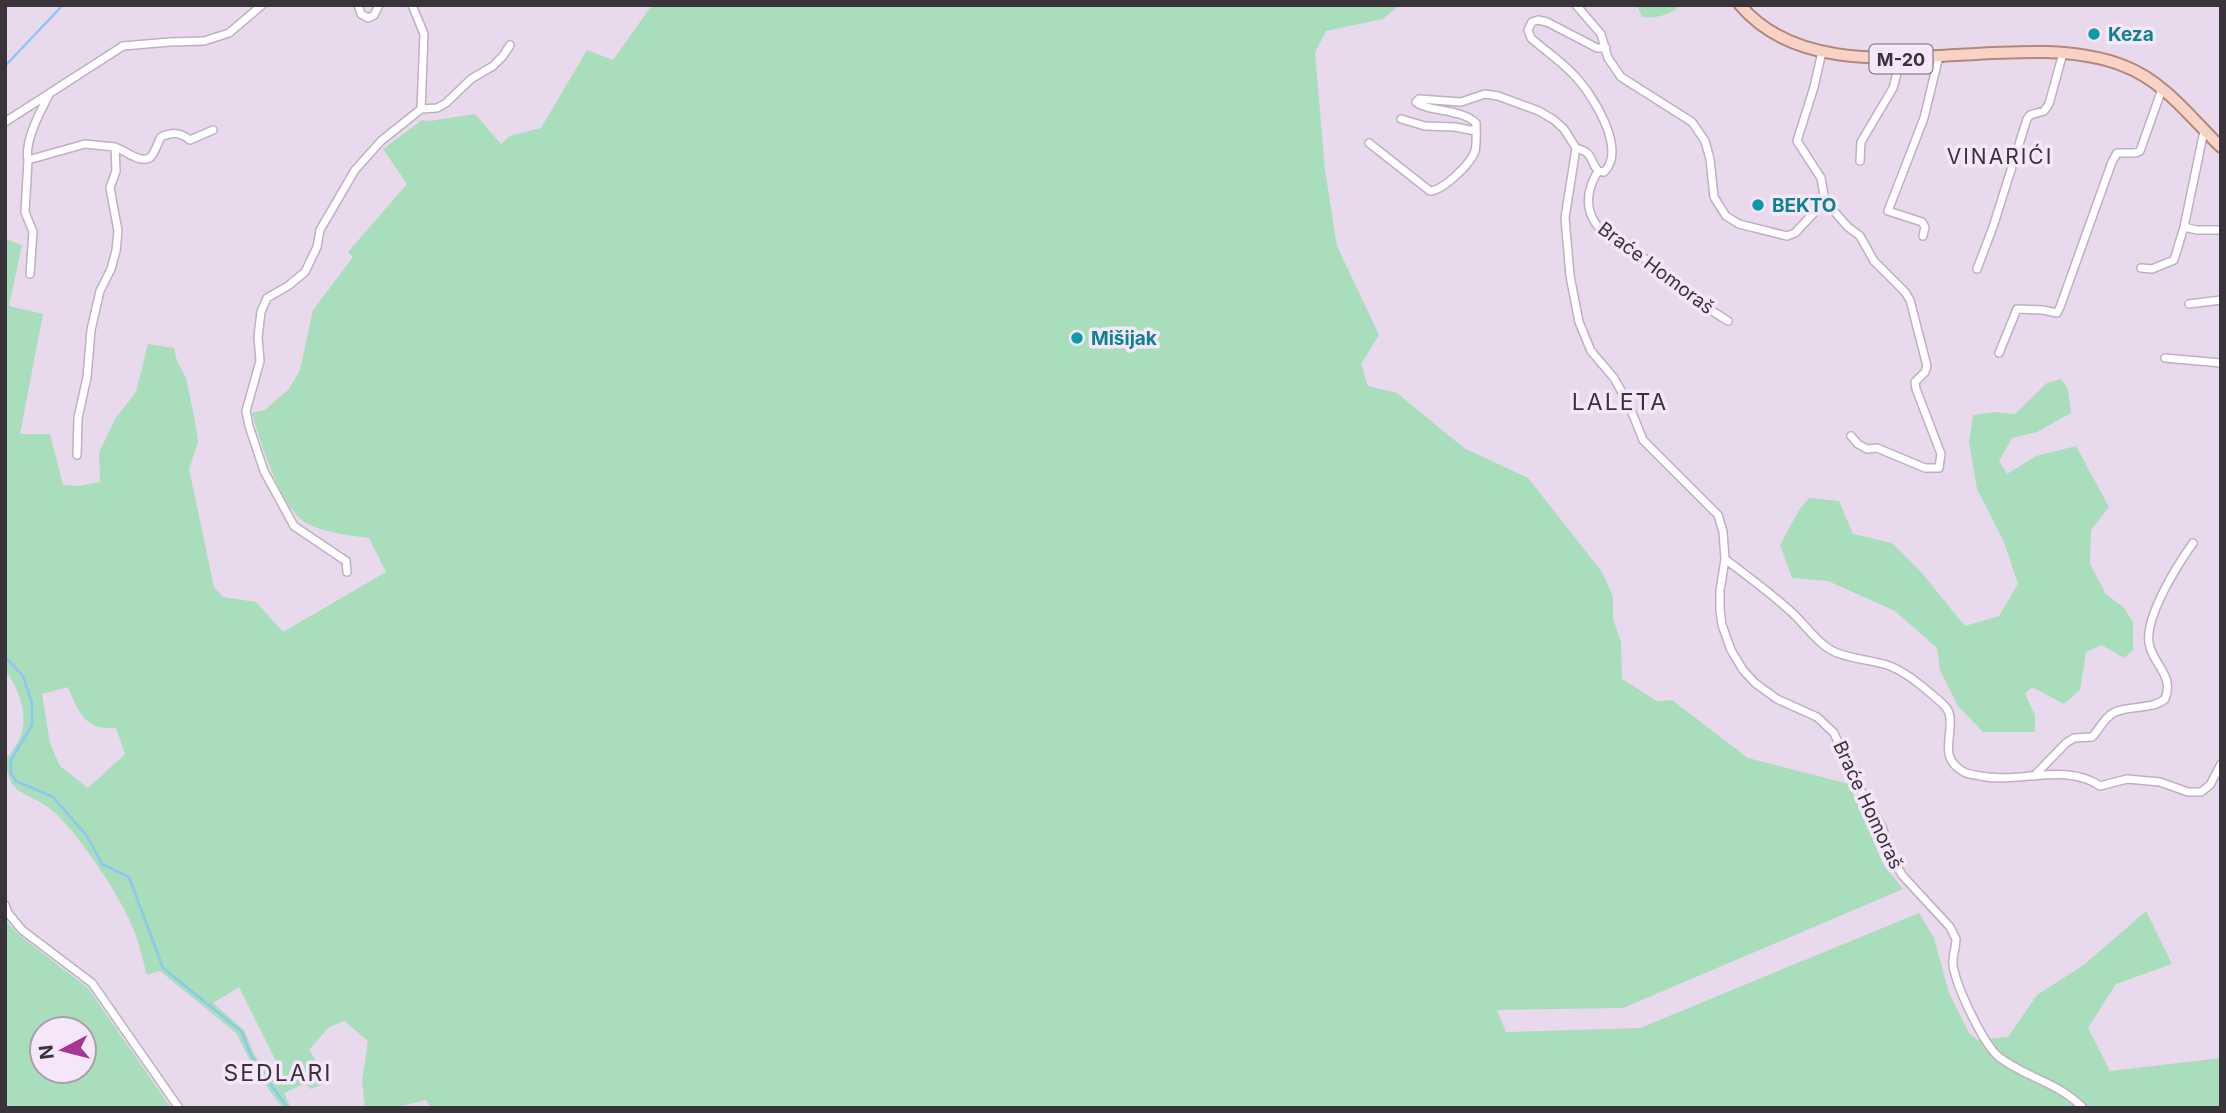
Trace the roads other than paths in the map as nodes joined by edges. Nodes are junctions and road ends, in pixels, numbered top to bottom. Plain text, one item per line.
1 (262, 5) edge
2 (358, 5) edge
3 (379, 5) edge
4 (412, 5) edge
5 (1576, 5) edge
6 (1740, 5) edge
7 (510, 45) dead end
8 (1606, 48) junction
9 (1822, 52) junction
10 (2063, 52) junction
11 (1940, 56) junction
12 (1902, 59) junction
13 (2162, 89) junction
14 (50, 93) junction
15 (421, 109) junction
16 (1401, 119) dead end
17 (5, 122) edge
18 (213, 130) dead end
19 (1475, 131) junction
20 (2204, 131) junction
21 (1369, 143) dead end
22 (115, 146) junction
23 (2221, 147) edge
24 (1576, 148) junction
25 (28, 160) junction
26 (1860, 161) dead end
27 (1598, 171) junction
28 (1825, 201) junction
29 (2184, 227) junction
30 (2221, 230) edge
31 (1923, 236) dead end
32 (2141, 268) dead end
33 (1977, 269) dead end
34 (30, 274) dead end
35 (2221, 300) edge
36 (2189, 304) dead end
37 (1728, 321) dead end
38 (1999, 353) dead end
39 (2165, 358) dead end
40 (2221, 363) edge
41 (1851, 436) dead end
42 (77, 455) dead end
43 (2193, 543) dead end
44 (1725, 559) junction
45 (347, 572) dead end
46 (2221, 764) edge
47 (2033, 777) junction
48 (5, 905) edge
49 (179, 1108) edge
50 (2083, 1108) edge

1 - 14 street
2 - 3 street
4 - 15 street
5 - 8 street
6 - 9 main road, M-20
7 - 15 street
8 - 27 street, Braće Homoraš
8 - 28 street
9 - 12 main road, M-20
9 - 28 street
10 - 11 main road, M-20
10 - 13 main road, M-20
10 - 33 street
11 - 12 main road, M-20
11 - 31 street
12 - 26 street
13 - 20 main road, M-20
13 - 38 street
14 - 17 street
14 - 25 street
15 - 45 street
16 - 19 street
18 - 22 street
19 - 21 street
19 - 24 street
20 - 23 main road, M-20
20 - 29 street
22 - 25 street
22 - 42 street
24 - 27 street
24 - 44 street, Braće Homoraš
25 - 34 street
27 - 37 street, Braće Homoraš
28 - 41 street
29 - 30 street
29 - 32 street
35 - 36 street
39 - 40 street
43 - 47 street
44 - 47 street
44 - 50 street, Braće Homoraš
46 - 47 street
48 - 49 street

